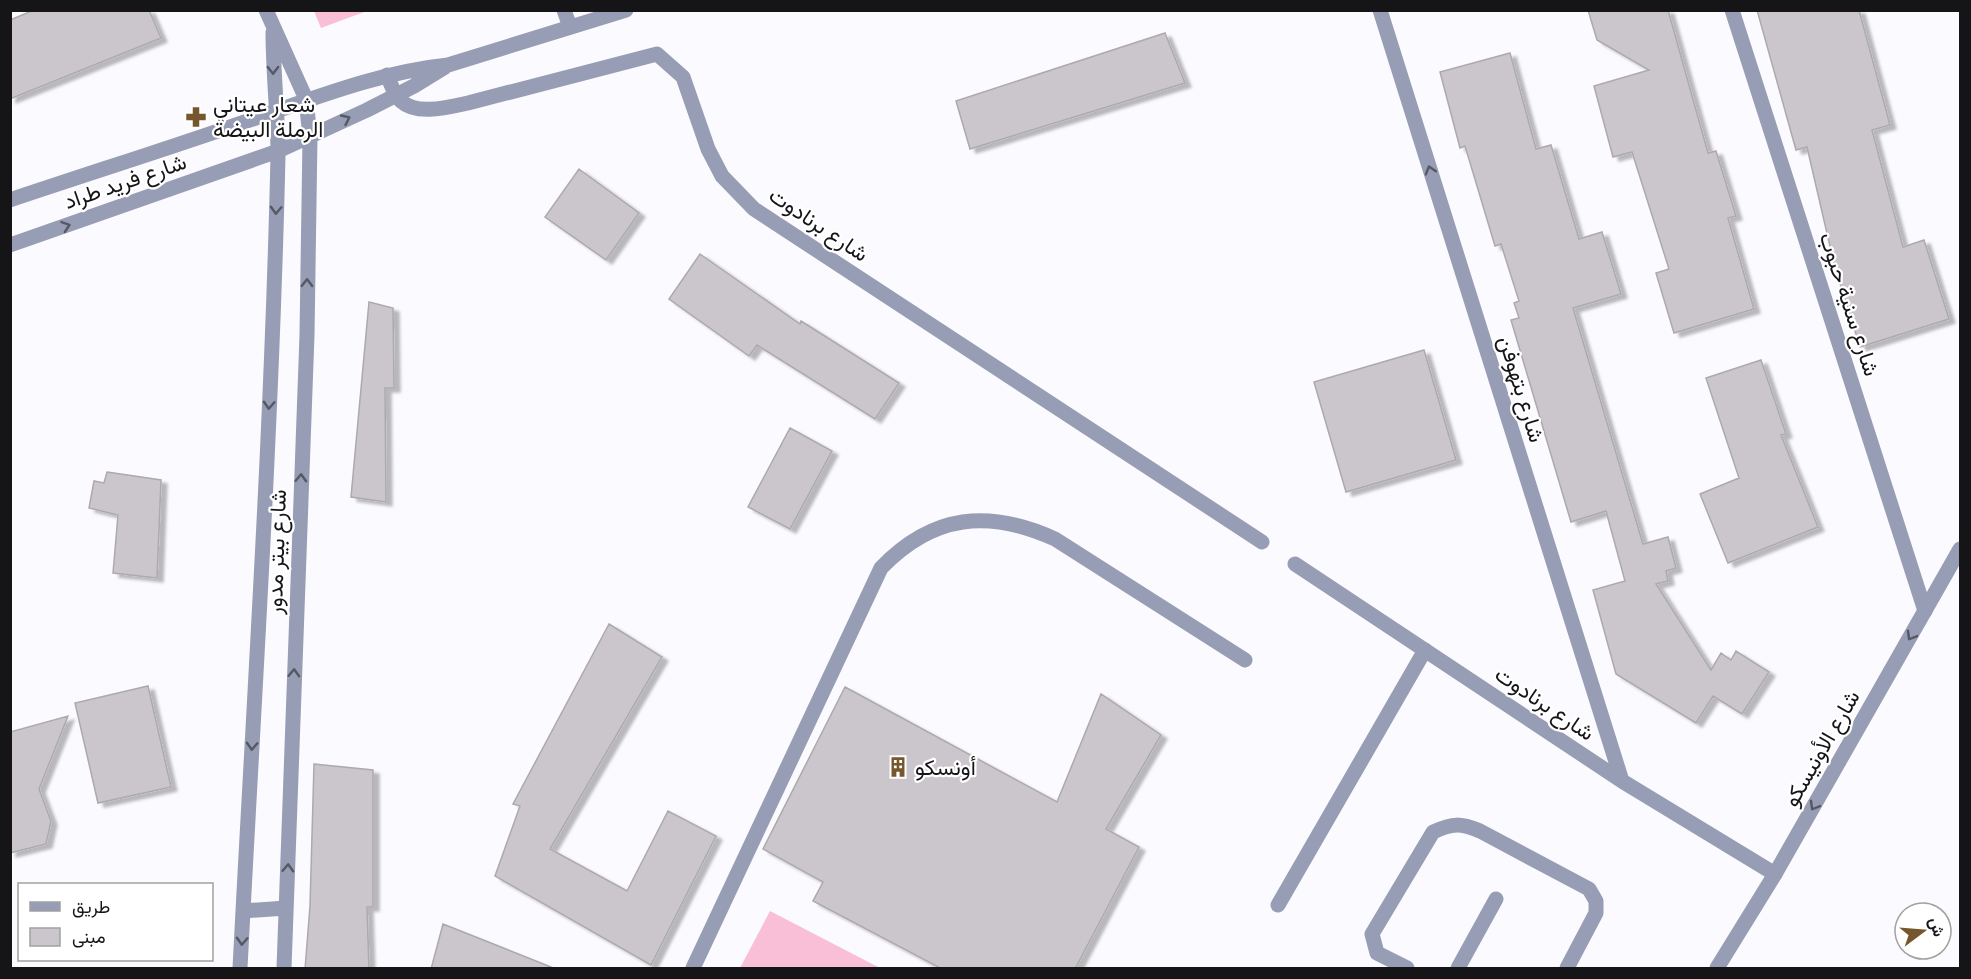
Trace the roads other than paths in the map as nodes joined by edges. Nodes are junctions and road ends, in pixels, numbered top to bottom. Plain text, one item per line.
1 (266, 10) edge
2 (564, 10) edge
3 (626, 10) edge
4 (1380, 10) edge
5 (1732, 10) edge
6 (570, 27) junction
7 (273, 29) junction
8 (448, 65) junction
9 (387, 75) junction
10 (396, 95) junction
11 (306, 99) junction
12 (276, 110) junction
13 (310, 137) junction
14 (278, 151) junction
15 (10, 200) edge
16 (10, 244) edge
17 (1262, 542) dead end
18 (1960, 549) edge
19 (1295, 564) dead end
20 (1925, 611) junction
21 (1425, 650) junction
22 (1245, 660) dead end
23 (1622, 781) junction
24 (1775, 874) junction
25 (1496, 899) dead end
26 (1278, 904) dead end
27 (286, 908) junction
28 (243, 911) junction
29 (240, 969) edge
30 (284, 969) edge
31 (693, 969) edge
32 (1407, 969) edge
33 (1458, 969) edge
34 (1568, 969) edge
35 (1717, 969) edge

1 - 7 street
2 - 6 street
3 - 6 street, شارع فريد طراد
23 -> 4 street, شارع بتهوفن
5 - 20 street, شارع سنية حبوب
6 - 8 street, شارع فريد طراد
7 - 11 street, شارع بيتر مدور
7 -> 12 street, شارع بيتر مدور
8 - 9 street, شارع فريد طراد
8 - 10 street, شارع فريد طراد
9 - 10 street
9 - 11 street, شارع فريد طراد
13 -> 10 street, شارع فريد طراد
10 - 17 street, شارع برنادوت
11 - 12 street, شارع فريد طراد
11 - 13 street, شارع بيتر مدور
12 - 14 street, شارع بيتر مدور
12 - 15 street, شارع فريد طراد
13 - 14 street, شارع فريد طراد
27 -> 13 street, شارع بيتر مدور
16 -> 14 street, شارع فريد طراد
14 -> 28 street, شارع بيتر مدور
18 - 20 street, شارع الأونيسكو
19 - 21 street, شارع برنادوت
20 -> 24 street, شارع الأونيسكو
21 - 23 street, شارع برنادوت
21 - 26 street
22 - 31 street
23 - 24 street, شارع برنادوت
24 - 35 street, شارع الأونيسكو
25 - 33 street
27 - 28 street
27 - 30 street, شارع بيتر مدور
28 -> 29 street, شارع بيتر مدور
32 - 34 street

